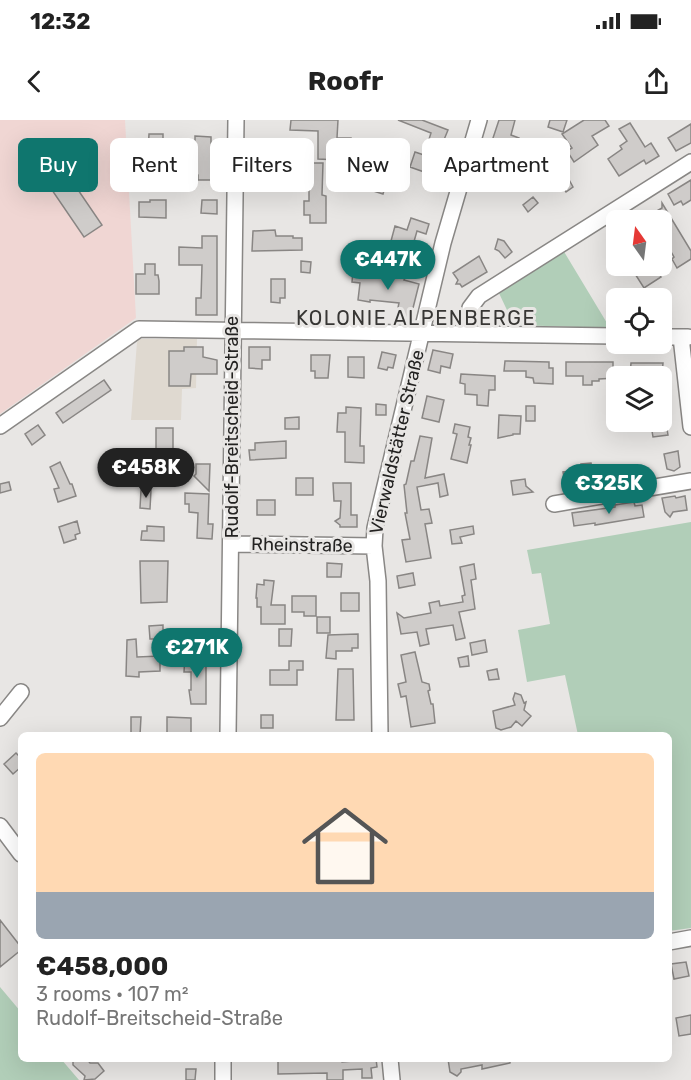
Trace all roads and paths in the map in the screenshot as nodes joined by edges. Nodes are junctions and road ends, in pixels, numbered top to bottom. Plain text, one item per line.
1 (236, 120) edge
2 (479, 120) edge
3 (691, 162) edge
4 (232, 331) junction
5 (422, 333) junction
6 (464, 333) junction
7 (606, 336) edge
8 (686, 337) edge
9 (0, 426) edge
10 (691, 427) edge
11 (691, 480) edge
12 (554, 504) dead end
13 (231, 544) junction
14 (374, 546) junction
15 (21, 692) dead end
16 (0, 718) edge
17 (228, 732) edge
18 (380, 732) edge
19 (0, 826) edge
20 (18, 851) edge
21 (691, 938) edge
22 (672, 941) edge
23 (223, 1062) edge
24 (390, 1062) edge
25 (223, 1080) edge
26 (392, 1080) edge

1 - 4 street, Rudolf-Breitscheid-Straße
2 - 5 street, Vierwaldstätter Straße
3 - 6 street
4 - 5 street
4 - 9 street
4 - 13 street, Rudolf-Breitscheid-Straße
5 - 6 street
5 - 14 street, Vierwaldstätter Straße
6 - 7 street
8 - 10 street
11 - 12 street
13 - 14 street, Rheinstraße
13 - 17 street, Rudolf-Breitscheid-Straße
14 - 18 street, Vierwaldstätter Straße
15 - 16 street
19 - 20 street
21 - 22 street
23 - 25 street
24 - 26 street

